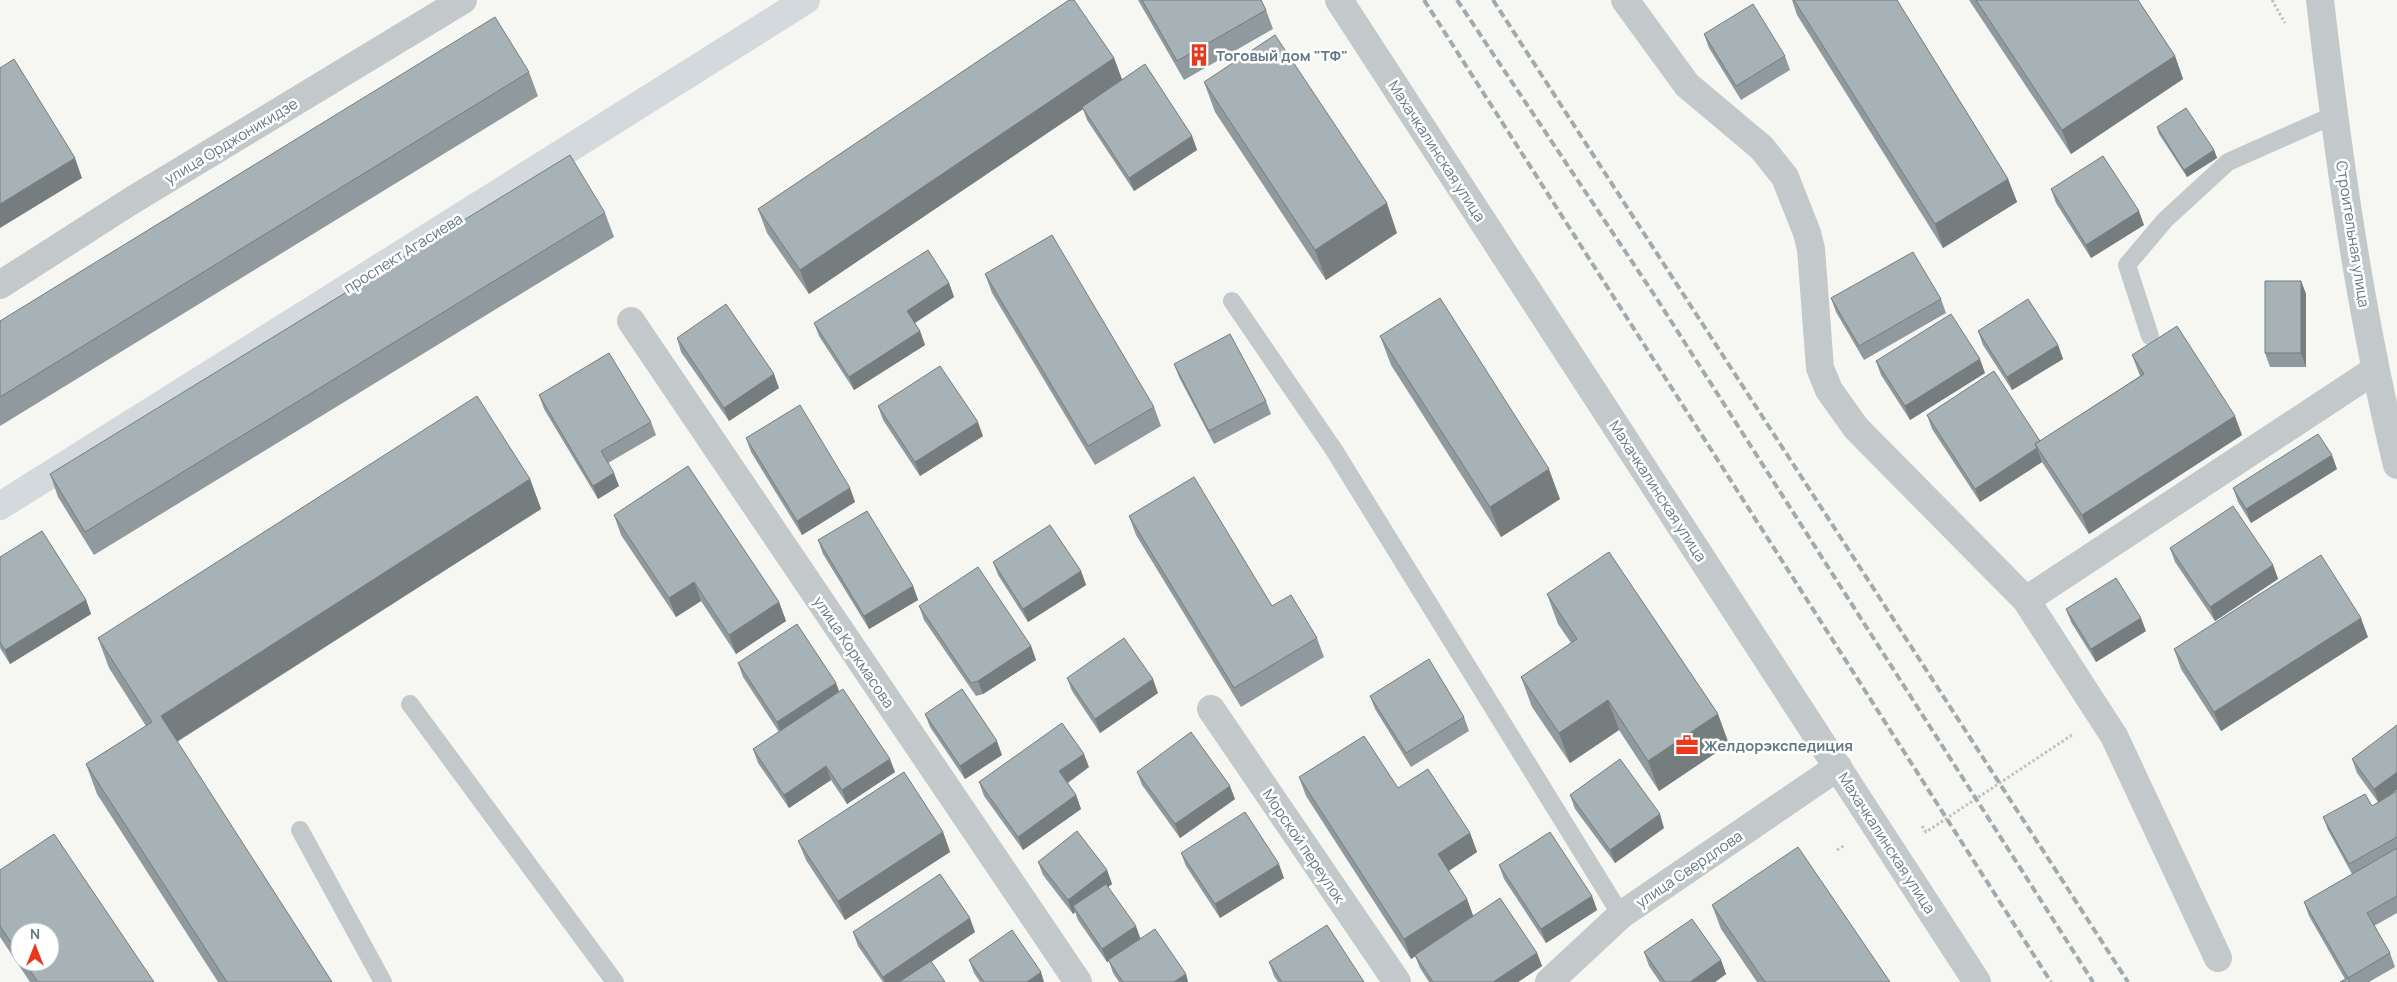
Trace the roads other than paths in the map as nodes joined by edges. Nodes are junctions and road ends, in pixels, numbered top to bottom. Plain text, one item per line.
1 (463, 0) edge
2 (806, 0) edge
3 (1339, 0) edge
4 (1625, 0) edge
5 (2320, 0) edge
6 (2334, 115) junction
7 (0, 284) edge
8 (1232, 301) dead end
9 (630, 321) dead end
10 (2150, 336) dead end
11 (2375, 370) junction
12 (2397, 466) edge
13 (0, 506) edge
14 (2026, 600) junction
15 (410, 704) dead end
16 (1210, 710) dead end
17 (1838, 768) junction
18 (300, 830) dead end
19 (1621, 915) junction
20 (2218, 958) dead end
21 (383, 982) edge
22 (615, 982) edge
23 (1078, 982) edge
24 (1397, 982) edge
25 (1549, 982) edge
26 (1977, 982) edge

1 - 7 street, улица Орджоникидзе
2 - 13 main road, проспект Агасиева
3 - 17 street, Махачкалинская улица
4 - 14 street
5 - 6 street, Строительная улица
6 - 10 lane
6 - 11 street, Строительная улица
8 - 19 lane
9 - 23 street, улица Коркмасова
11 - 12 street, Строительная улица
11 - 14 street
14 - 20 street
15 - 22 lane
16 - 24 street, Морской переулок
17 - 19 street, улица Свердлова
17 - 26 street, Махачкалинская улица
18 - 21 lane
19 - 25 street, улица Свердлова

